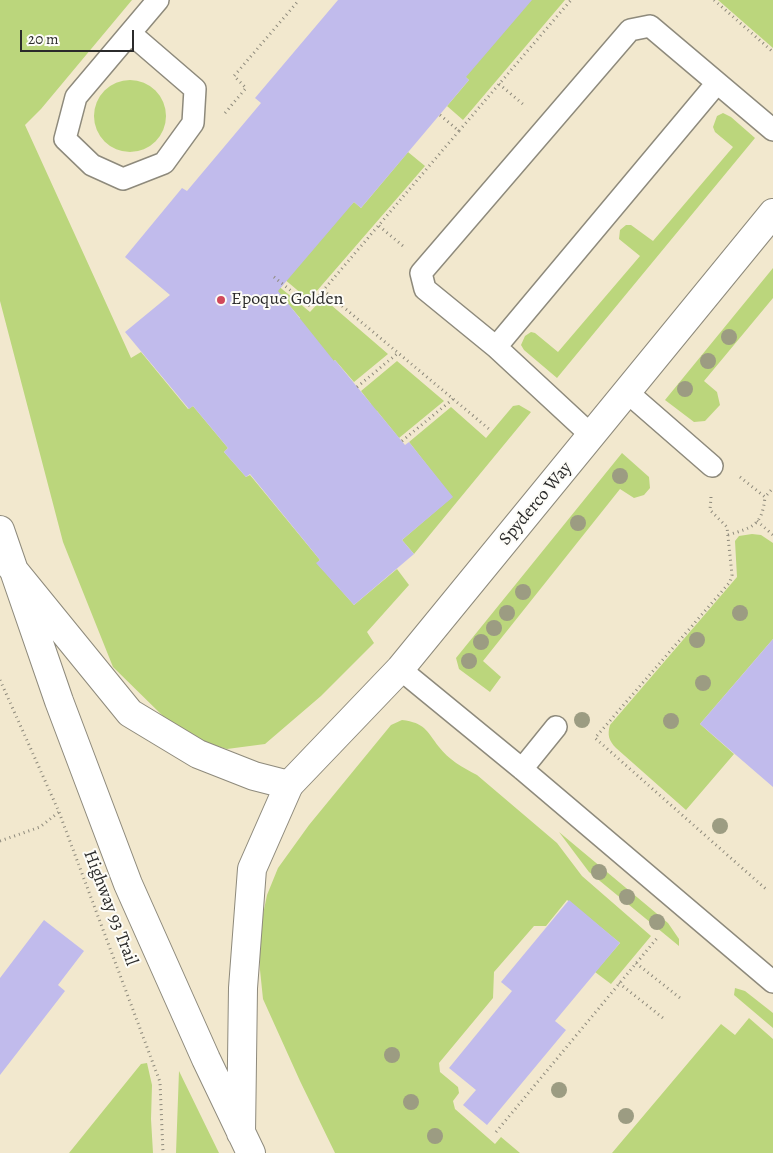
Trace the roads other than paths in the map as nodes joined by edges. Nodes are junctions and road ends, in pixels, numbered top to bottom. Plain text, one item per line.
1 (158, 0) edge
2 (130, 33) junction
3 (717, 83) junction
4 (773, 130) edge
5 (773, 213) edge
6 (496, 347) junction
7 (626, 392) junction
8 (592, 436) junction
9 (712, 466) dead end
10 (0, 530) edge
11 (12, 568) junction
12 (400, 669) junction
13 (556, 727) dead end
14 (522, 769) junction
15 (289, 785) junction
16 (773, 982) edge
17 (246, 1143) edge

1 - 2 lane
2 - 2 lane
3 - 4 lane
3 - 6 lane
3 - 6 lane
5 - 7 main road, Spyderco Way
6 - 8 lane
7 - 8 main road, Spyderco Way
7 - 9 lane
8 - 12 main road, Spyderco Way
10 - 11 main road
11 - 15 main road
11 - 17 main road
12 - 14 lane
12 - 15 main road, Spyderco Way
13 - 14 lane
14 - 16 lane
15 - 17 main road, Spyderco Way

